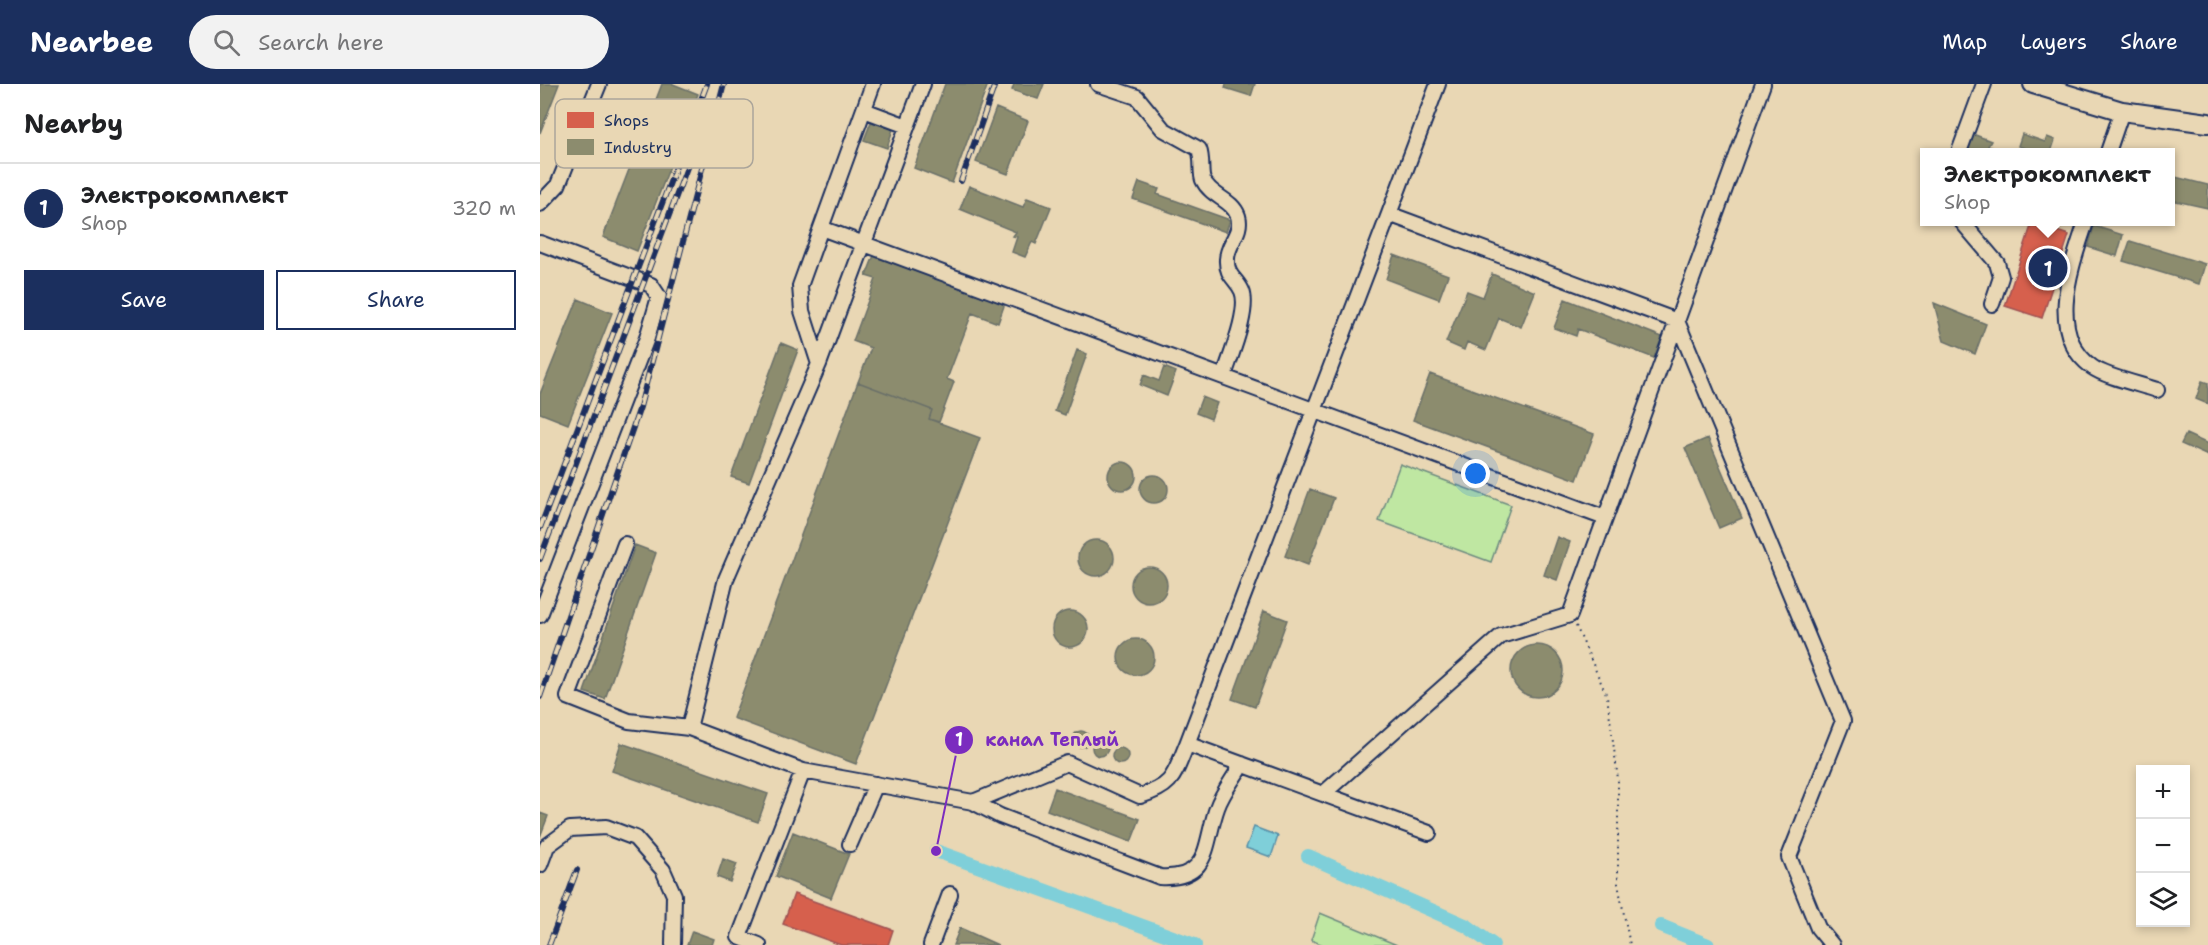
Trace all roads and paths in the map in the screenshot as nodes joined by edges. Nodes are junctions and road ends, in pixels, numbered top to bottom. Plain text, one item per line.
1 (599, 84) edge
2 (873, 84) edge
3 (923, 84) edge
4 (1098, 84) edge
5 (1438, 84) edge
6 (1763, 84) edge
7 (1984, 84) edge
8 (2033, 84) edge
9 (593, 99) edge
10 (864, 110) junction
11 (2122, 111) junction
12 (2208, 123) edge
13 (907, 126) junction
14 (1961, 148) edge
15 (2110, 148) edge
16 (565, 168) edge
17 (540, 204) edge
18 (1389, 214) junction
19 (1965, 226) edge
20 (2085, 226) edge
21 (821, 228) junction
22 (540, 243) edge
23 (864, 243) junction
24 (1992, 304) dead end
25 (1677, 321) junction
26 (819, 364) junction
27 (1224, 376) junction
28 (2157, 390) dead end
29 (1314, 409) junction
30 (1605, 518) junction
31 (625, 544) dead end
32 (540, 615) edge
33 (1570, 615) junction
34 (688, 728) junction
35 (1187, 744) junction
36 (1242, 764) junction
37 (803, 771) junction
38 (876, 784) junction
39 (1323, 794) junction
40 (973, 802) junction
41 (1429, 833) dead end
42 (850, 844) dead end
43 (540, 865) edge
44 (950, 894) dead end
45 (673, 945) edge
46 (759, 945) edge
47 (931, 945) edge
48 (1630, 945) edge
49 (1832, 945) edge

1 - 9 street
2 - 10 street
3 - 13 street
4 - 27 street
5 - 18 street
6 - 25 street
7 - 14 street
8 - 11 main road
10 - 13 street
10 - 21 street
11 - 12 main road
11 - 15 street
13 - 23 street
16 - 17 street
18 - 25 street
18 - 29 street
19 - 24 street
20 - 28 street
21 - 23 street
21 - 26 street
22 - 32 street
23 - 26 street
23 - 27 street
25 - 30 street
25 - 49 street
26 - 34 street
27 - 29 street
29 - 30 street
29 - 35 street
30 - 33 street
31 - 34 street
33 - 39 street
33 - 48 path
34 - 37 street
35 - 36 street
35 - 40 street
36 - 39 street
36 - 40 street
37 - 38 street
37 - 46 street
38 - 40 street
38 - 42 street
39 - 41 street
43 - 45 street
44 - 47 street

